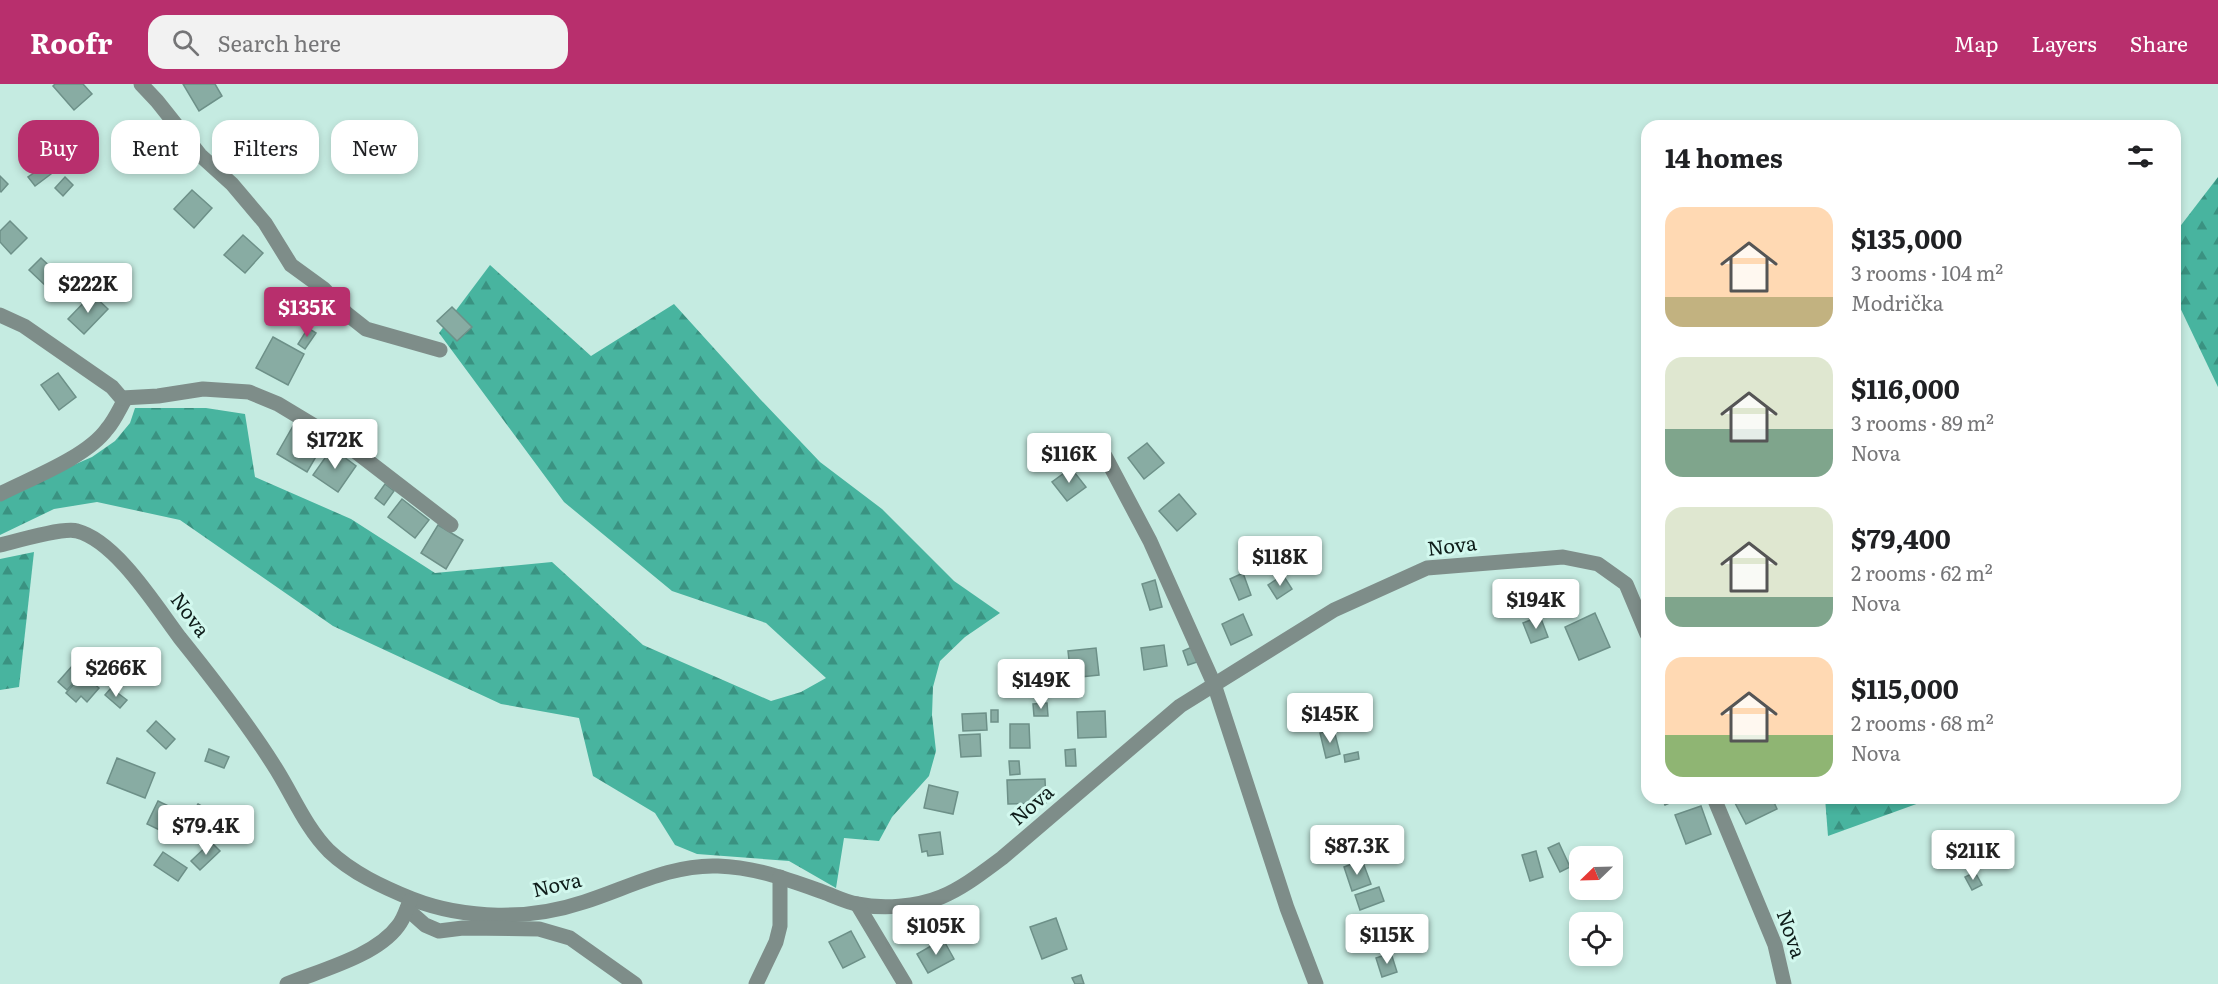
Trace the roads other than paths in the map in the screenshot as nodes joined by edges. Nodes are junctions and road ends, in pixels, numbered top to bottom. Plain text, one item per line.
1 (141, 84) edge
2 (0, 315) edge
3 (440, 351) dead end
4 (122, 398) junction
5 (1105, 456) dead end
6 (0, 494) edge
7 (452, 525) dead end
8 (0, 545) edge
9 (1641, 620) edge
10 (1214, 684) junction
11 (1716, 804) edge
12 (780, 877) junction
13 (409, 903) junction
14 (857, 904) junction
15 (287, 984) edge
16 (635, 984) edge
17 (756, 984) edge
18 (905, 984) edge
19 (1316, 984) edge
20 (1784, 984) edge

1 - 3 street
2 - 4 street
4 - 6 street
4 - 7 street
5 - 10 street
8 - 13 street, Nova
9 - 10 street, Nova
10 - 14 street, Nova
10 - 19 street
11 - 20 street, Nova
12 - 13 street, Nova
12 - 14 street, Nova
12 - 17 street
13 - 15 street
13 - 16 street
14 - 18 street

